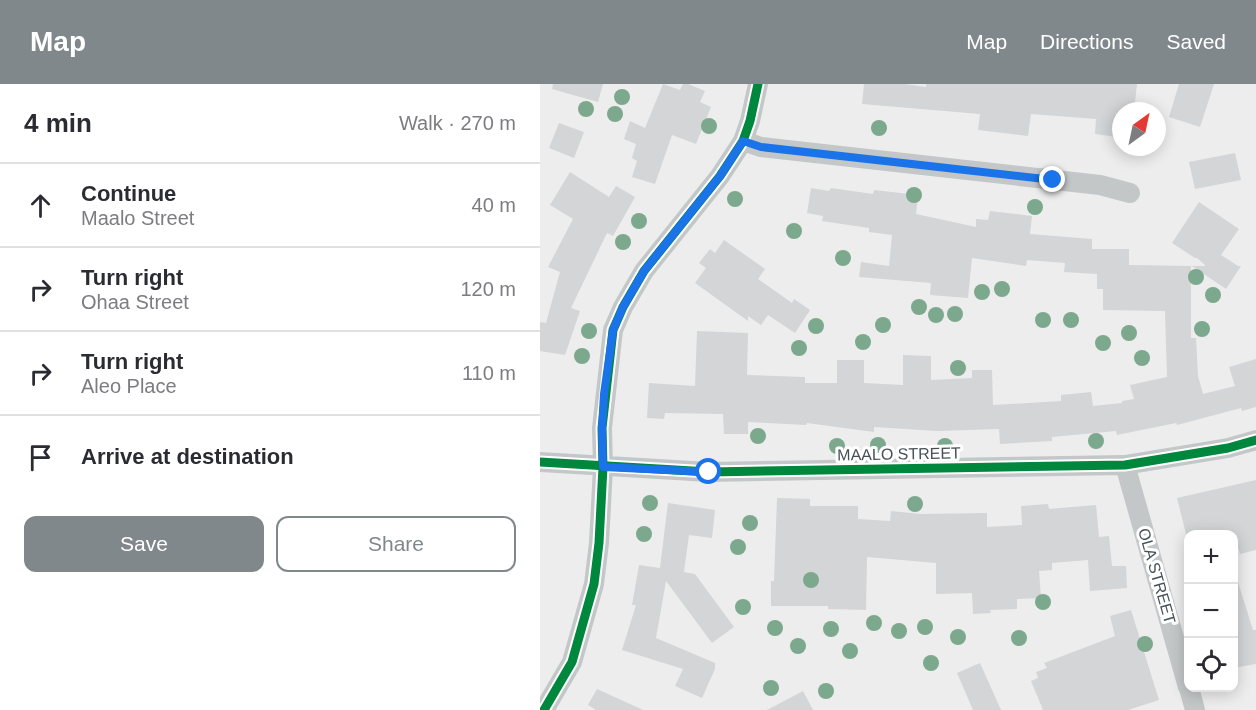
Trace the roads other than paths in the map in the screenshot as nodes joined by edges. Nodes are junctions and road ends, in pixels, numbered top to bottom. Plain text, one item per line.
1 (758, 84) edge
2 (743, 141) junction
3 (1130, 192) dead end
4 (1256, 440) edge
5 (540, 462) edge
6 (1125, 465) junction
7 (603, 467) junction
8 (1184, 670) edge
9 (1190, 692) edge
10 (544, 710) edge
11 (1195, 710) edge

1 - 2 street
2 - 3 street
2 - 7 street
4 - 6 street, MAALO STREET
5 - 7 street, MAALO STREET
6 - 7 street, MAALO STREET
6 - 8 street, OLA STREET
7 - 10 street
9 - 11 street, OLA STREET

